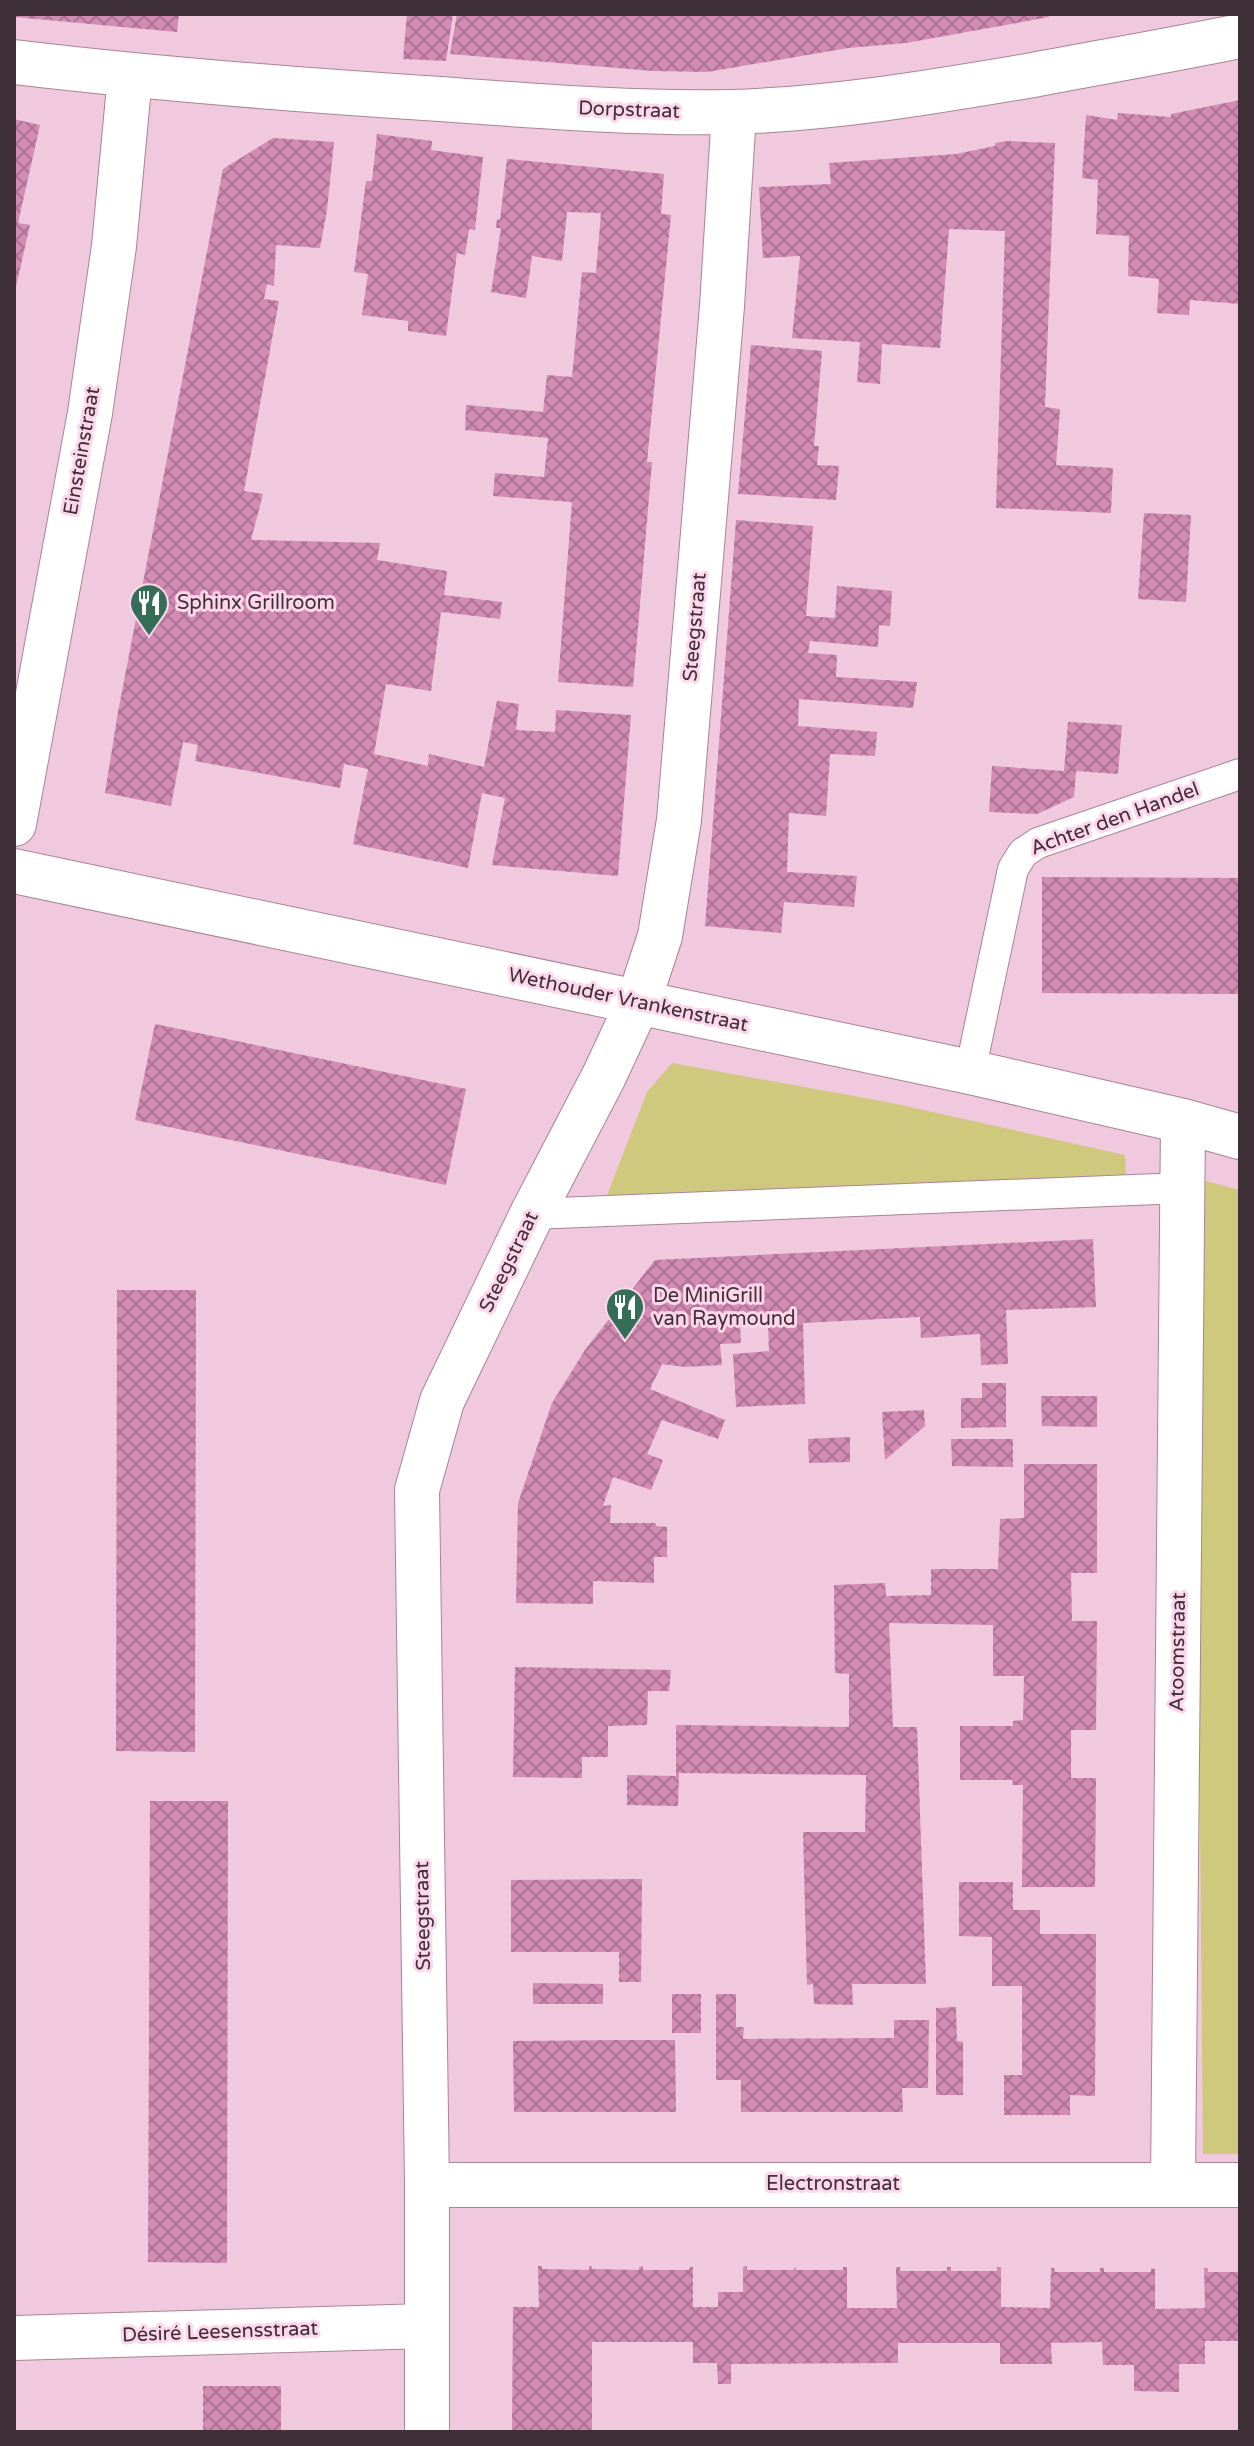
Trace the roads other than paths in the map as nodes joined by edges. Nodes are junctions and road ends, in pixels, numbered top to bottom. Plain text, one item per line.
1 (1240, 36) edge
2 (14, 62) edge
3 (130, 76) junction
4 (734, 112) junction
5 (1240, 774) edge
6 (14, 824) edge
7 (14, 871) edge
8 (638, 1003) junction
9 (970, 1072) junction
10 (1183, 1121) junction
11 (1240, 1137) edge
12 (1182, 1188) junction
13 (532, 1214) junction
14 (1173, 2183) junction
15 (427, 2185) junction
16 (1240, 2185) edge
17 (426, 2326) junction
18 (14, 2338) edge
19 (427, 2432) edge

1 - 4 street, Dorpstraat
2 - 3 street, Dorpstraat
3 - 4 street, Dorpstraat
3 - 6 street, Einsteinstraat
4 - 8 street, Steegstraat
5 - 9 lane, Achter den Handel
7 - 8 street, Wethouder Vrankenstraat
8 - 9 street, Wethouder Vrankenstraat
8 - 13 street, Steegstraat
9 - 10 street, Wethouder Vrankenstraat
10 - 11 street, Wethouder Vrankenstraat
10 - 12 street, Atoomstraat
12 - 13 lane
12 - 14 street, Atoomstraat
13 - 15 street, Steegstraat
14 - 15 street, Electronstraat
14 - 16 street, Electronstraat
15 - 17 street, Steegstraat
17 - 18 street, Désiré Leesensstraat
17 - 19 street, Steegstraat

